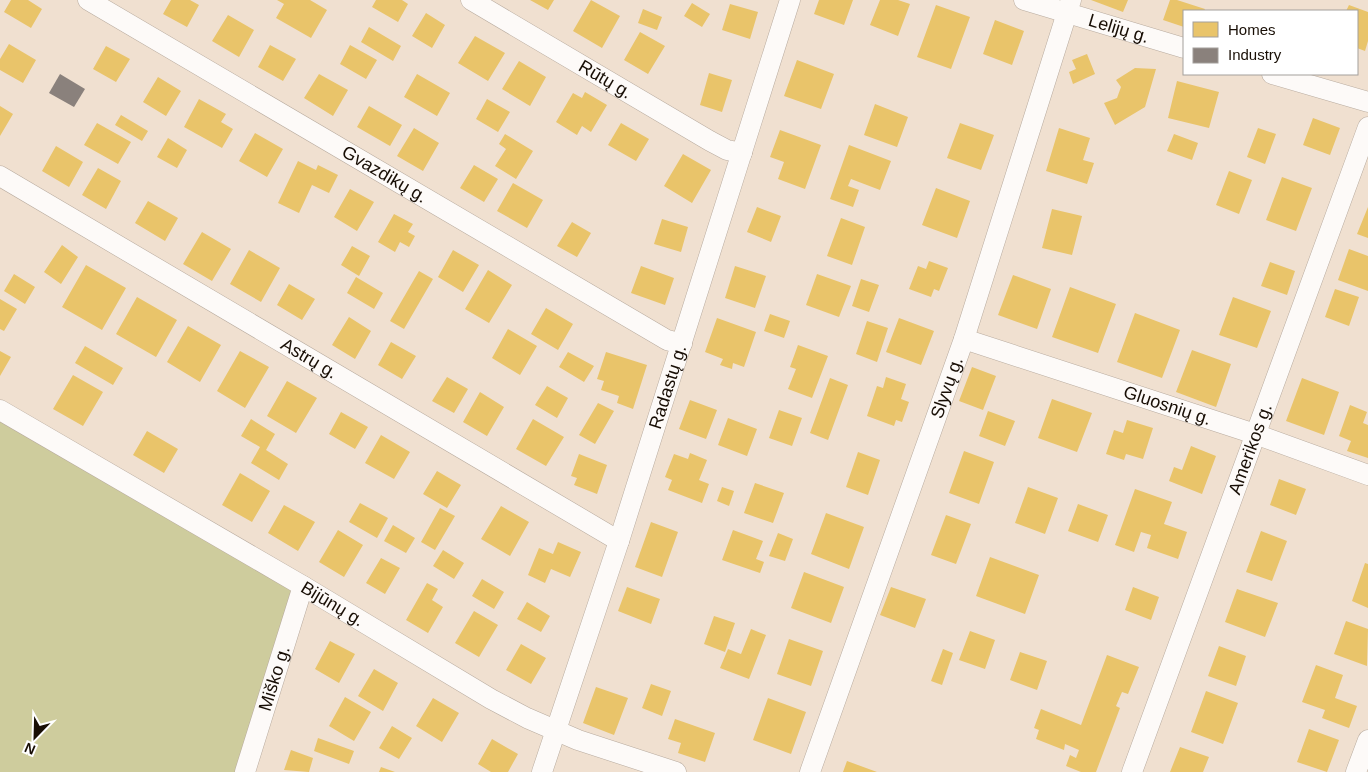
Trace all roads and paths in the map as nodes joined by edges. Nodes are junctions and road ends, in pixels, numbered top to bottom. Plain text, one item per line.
1 (88, 0) edge
2 (471, 0) edge
3 (790, 0) edge
4 (1024, 0) edge
5 (1069, 6) edge
6 (1183, 48) edge
7 (1275, 75) edge
8 (1368, 102) edge
9 (1368, 127) edge
10 (742, 153) junction
11 (0, 176) edge
12 (964, 339) junction
13 (682, 344) junction
14 (0, 410) edge
15 (1255, 434) junction
16 (1368, 475) edge
17 (619, 541) junction
18 (303, 586) junction
19 (555, 730) junction
20 (1368, 740) edge
21 (245, 772) edge
22 (542, 772) edge
23 (676, 772) edge
24 (810, 772) edge
25 (1132, 772) edge
26 (1356, 772) edge

1 - 13 street, Gvazdikų g.
2 - 10 street, Rūtų g.
3 - 10 street, Radastų g.
4 - 5 street, Lelijų g.
5 - 6 street, Lelijų g.
5 - 12 street, Slyvų g.
7 - 8 street
9 - 15 street, Amerikos g.
10 - 13 street, Radastų g.
11 - 17 street, Astrų g.
12 - 15 street, Gluosnių g.
12 - 24 street, Slyvų g.
13 - 17 street, Radastų g.
14 - 18 street, Bijūnų g.
15 - 16 street, Gluosnių g.
15 - 25 street, Amerikos g.
17 - 19 street, Radastų g.
18 - 19 street, Bijūnų g.
18 - 21 street, Miško g.
19 - 22 street, Radastų g.
19 - 23 street, Bijūnų g.
20 - 26 street

